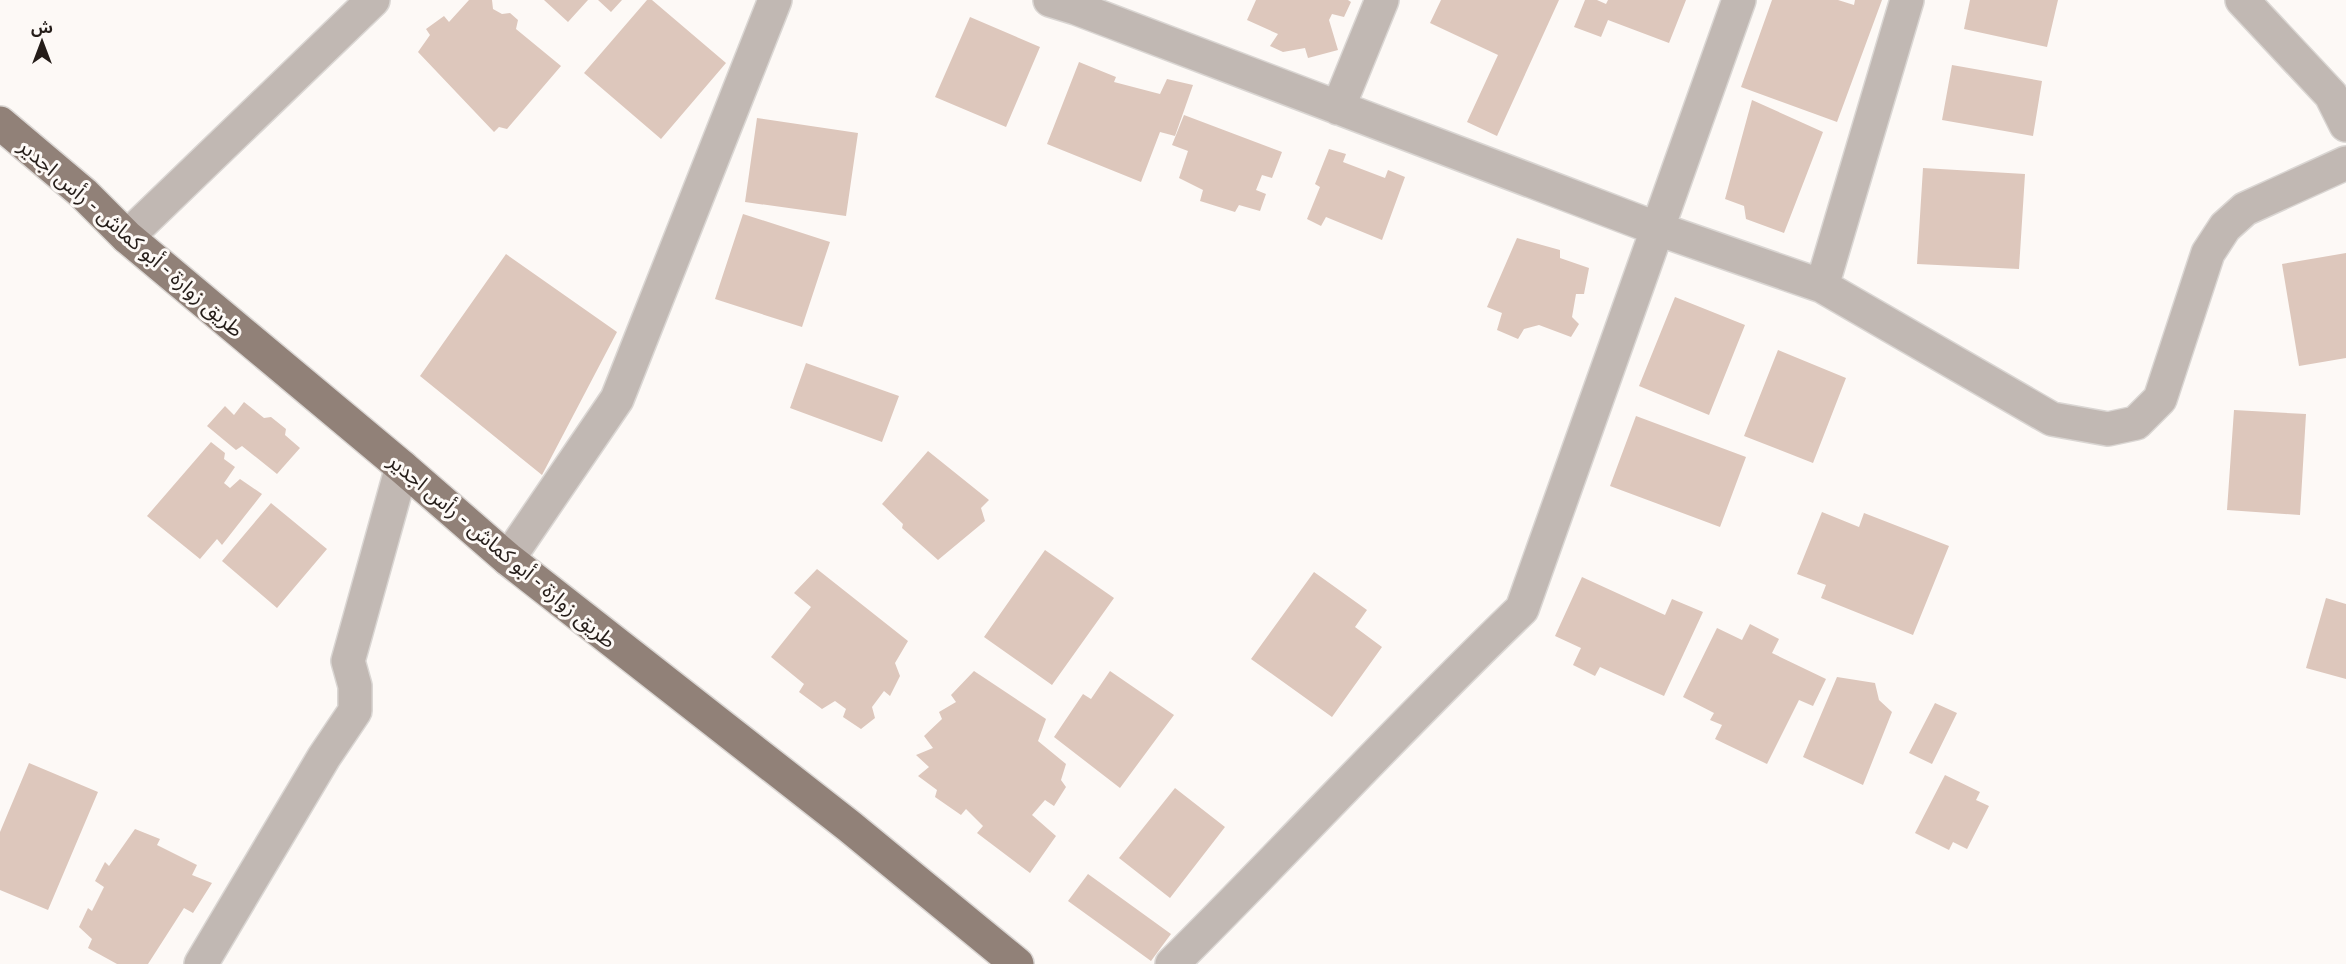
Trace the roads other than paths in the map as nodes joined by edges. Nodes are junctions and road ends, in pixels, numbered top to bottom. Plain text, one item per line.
1 (373, 0) edge
2 (775, 0) edge
3 (1050, 0) edge
4 (1382, 0) edge
5 (1739, 0) edge
6 (1907, 0) edge
7 (2242, 0) edge
8 (1338, 108) junction
9 (0, 123) edge
10 (2346, 125) edge
11 (2346, 163) edge
12 (1658, 229) junction
13 (127, 237) junction
14 (1822, 286) junction
15 (402, 467) junction
16 (508, 559) junction
17 (201, 964) edge
18 (1017, 964) edge
19 (1172, 964) edge

1 - 13 street
2 - 16 street
3 - 8 street
4 - 8 street
5 - 12 street
6 - 14 street
7 - 10 street
8 - 12 street
9 - 13 main road, طريق زوارة - أبو كماش - رأس اجدير
11 - 14 street
12 - 14 street
12 - 19 street
13 - 15 main road, طريق زوارة - أبو كماش - رأس اجدير
15 - 16 main road, طريق زوارة - أبو كماش - رأس اجدير
15 - 17 street
16 - 18 main road, طريق زوارة - أبو كماش - رأس اجدير

